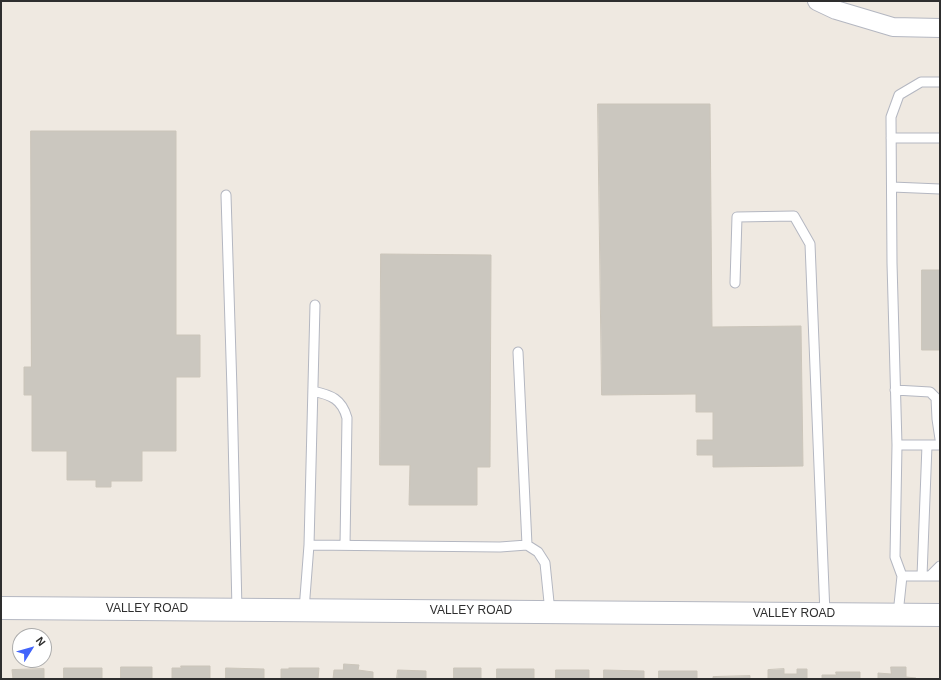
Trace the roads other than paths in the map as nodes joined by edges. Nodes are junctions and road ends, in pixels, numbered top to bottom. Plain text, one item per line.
1 (817, 1) edge
2 (940, 28) edge
3 (940, 82) edge
4 (891, 138) junction
5 (940, 138) edge
6 (892, 187) junction
7 (940, 189) edge
8 (226, 195) dead end
9 (735, 283) dead end
10 (314, 305) dead end
11 (518, 352) dead end
12 (895, 390) junction
13 (312, 391) junction
14 (940, 439) edge
15 (940, 444) edge
16 (896, 445) junction
17 (927, 445) junction
18 (309, 545) junction
19 (345, 545) junction
20 (527, 545) junction
21 (940, 566) edge
22 (902, 576) junction
23 (931, 576) edge
24 (1, 608) edge
25 (237, 610) junction
26 (304, 610) junction
27 (550, 612) junction
28 (824, 614) junction
29 (898, 614) junction
30 (940, 615) edge

1 - 2 street
3 - 4 lane
4 - 5 lane
4 - 6 lane
6 - 7 lane
6 - 12 lane
8 - 25 lane
9 - 28 lane
10 - 13 lane
11 - 20 lane
12 - 14 lane
12 - 16 lane
13 - 18 lane
13 - 19 lane
15 - 17 lane
16 - 17 lane
16 - 22 lane
17 - 23 lane
18 - 19 lane
18 - 26 lane
19 - 20 lane
20 - 27 lane
21 - 23 lane
22 - 23 lane
22 - 29 lane
24 - 25 street, VALLEY ROAD
25 - 26 street, VALLEY ROAD
26 - 27 street, VALLEY ROAD
27 - 28 street, VALLEY ROAD
28 - 29 street, VALLEY ROAD
29 - 30 street, VALLEY ROAD

